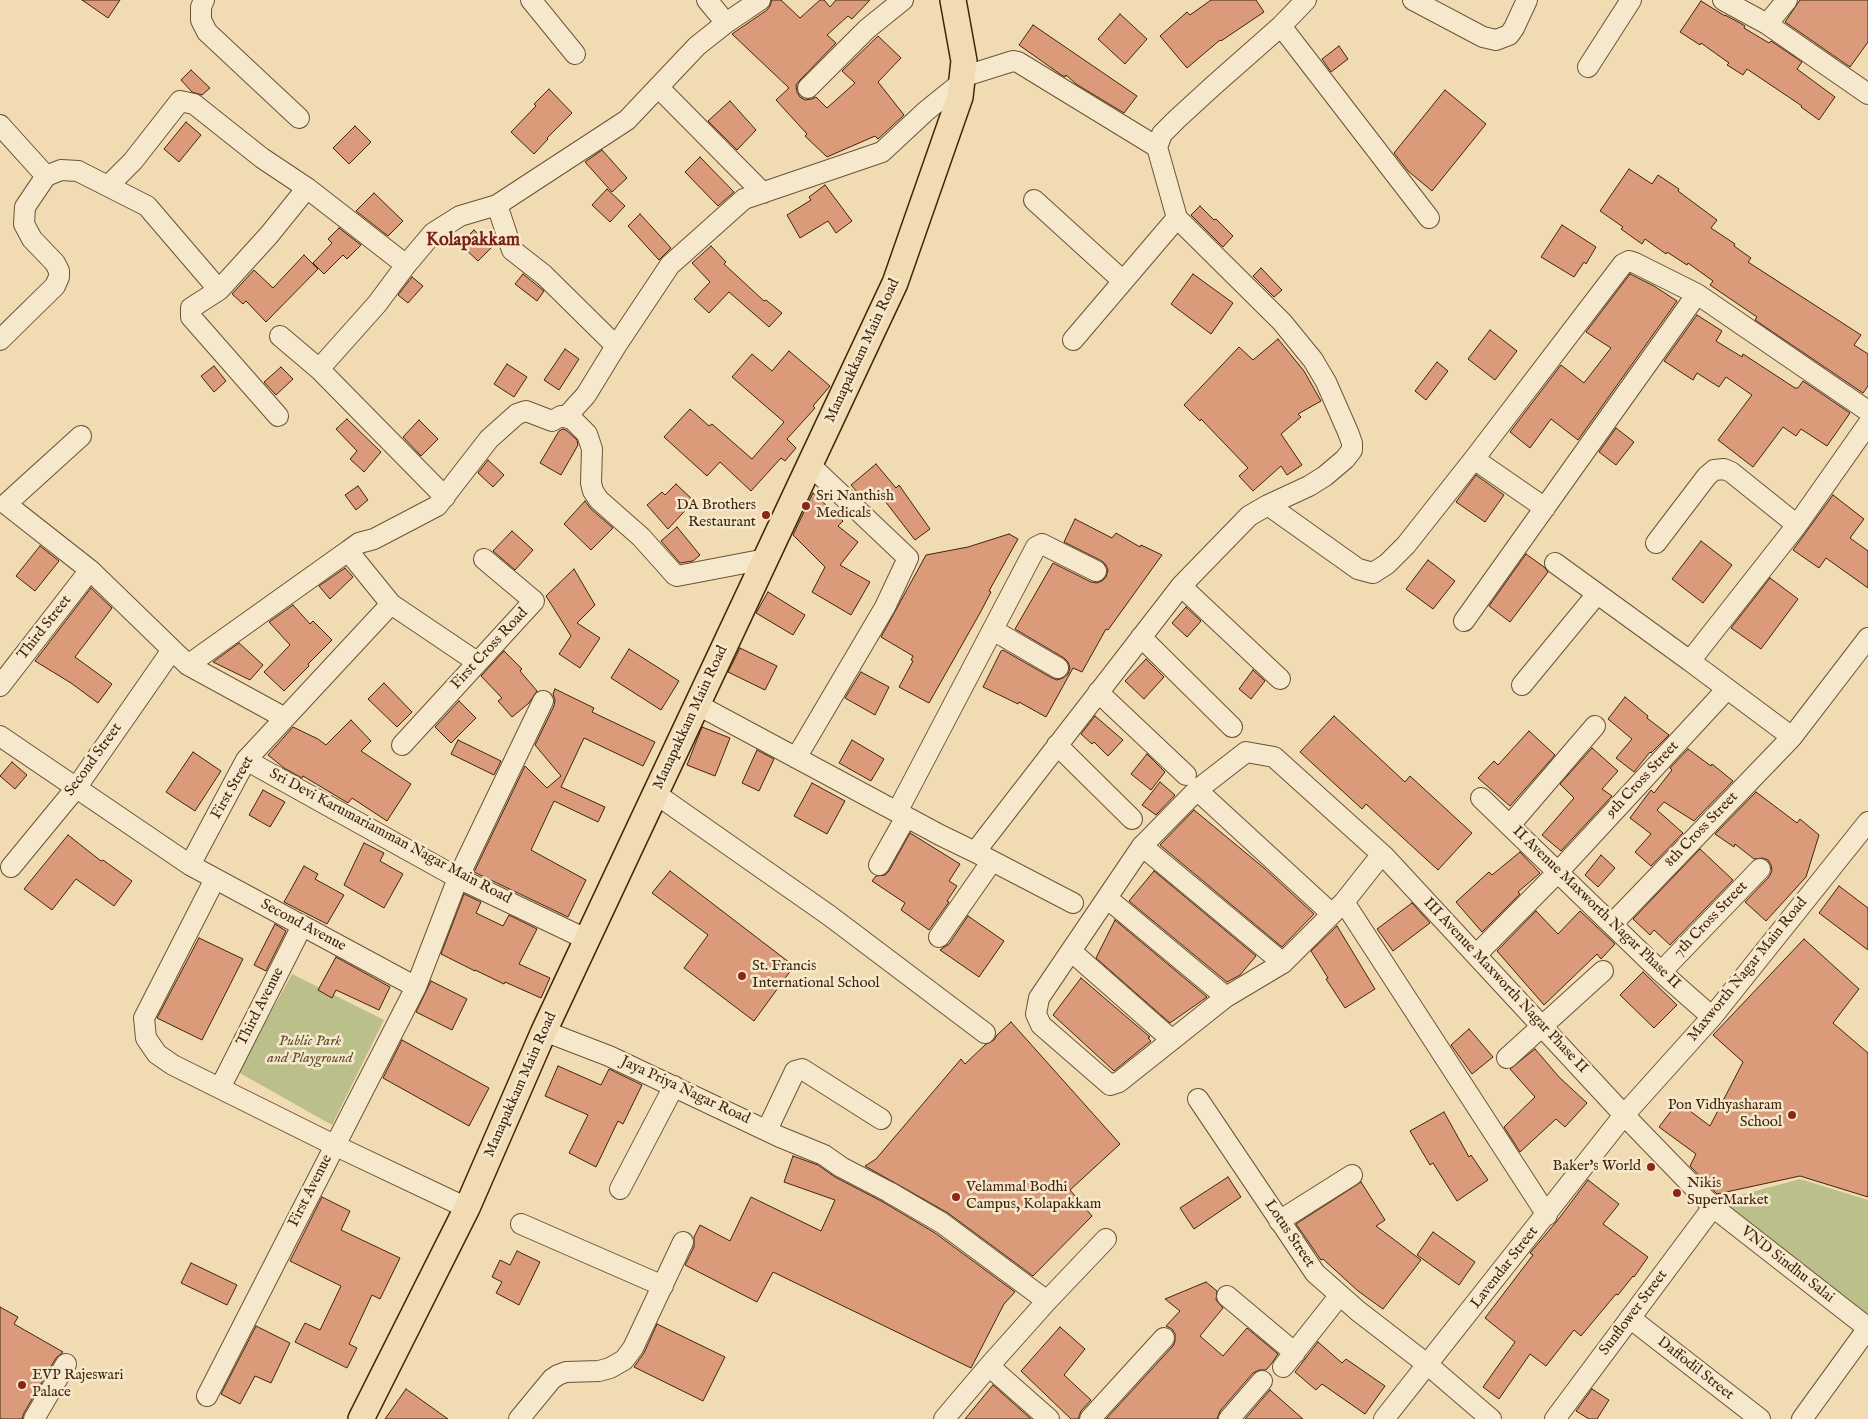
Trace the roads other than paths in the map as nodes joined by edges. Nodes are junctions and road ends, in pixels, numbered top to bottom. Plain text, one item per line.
1 (204, 0) edge
2 (532, 0) edge
3 (707, 0) edge
4 (760, 0) edge
5 (904, 0) edge
6 (952, 0) edge
7 (1306, 0) edge
8 (1413, 0) edge
9 (1527, 0) edge
10 (1631, 0) edge
11 (1723, 0) edge
12 (1787, 0) edge
13 (726, 23) junction
14 (1767, 24) junction
15 (1281, 26) junction
16 (575, 54) dead end
17 (1588, 67) dead end
18 (962, 79) junction
19 (658, 87) junction
20 (808, 88) dead end
21 (1868, 94) edge
22 (299, 118) dead end
23 (0, 124) edge
24 (1157, 147) junction
25 (46, 176) junction
26 (108, 186) junction
27 (307, 188) junction
28 (763, 193) junction
29 (1034, 200) dead end
30 (497, 205) junction
31 (1177, 218) junction
32 (1429, 218) dead end
33 (406, 265) junction
34 (1123, 281) junction
35 (219, 290) junction
36 (1697, 294) junction
37 (280, 336) dead end
38 (0, 340) edge
39 (1073, 340) dead end
40 (616, 346) junction
41 (318, 369) junction
42 (1868, 411) edge
43 (278, 416) dead end
44 (566, 417) junction
45 (1868, 424) edge
46 (81, 436) dead end
47 (1474, 459) junction
48 (810, 465) junction
49 (445, 497) junction
50 (2, 504) edge
51 (1268, 505) junction
52 (1545, 508) junction
53 (1797, 525) junction
54 (1656, 543) dead end
55 (348, 551) junction
56 (484, 559) dead end
57 (766, 559) junction
58 (1555, 563) dead end
59 (90, 570) junction
60 (1096, 572) dead end
61 (1181, 586) junction
62 (1597, 594) junction
63 (391, 604) junction
64 (1464, 621) dead end
65 (992, 630) junction
66 (1141, 637) junction
67 (1868, 638) edge
68 (172, 650) junction
69 (1690, 661) junction
70 (477, 662) junction
71 (188, 665) junction
72 (1058, 668) dead end
73 (1280, 679) dead end
74 (1522, 685) dead end
75 (0, 686) edge
76 (1727, 689) junction
77 (1098, 692) junction
78 (543, 701) dead end
79 (698, 705) junction
80 (285, 718) junction
81 (1594, 726) dead end
82 (1232, 727) dead end
83 (0, 736) edge
84 (1792, 737) junction
85 (402, 745) dead end
86 (1057, 746) junction
87 (796, 758) junction
88 (246, 760) junction
89 (1191, 783) junction
90 (76, 788) junction
91 (656, 794) junction
92 (1481, 798) dead end
93 (901, 814) junction
94 (1132, 820) dead end
95 (1868, 822) edge
96 (1510, 825) junction
97 (1142, 846) junction
98 (1383, 855) junction
99 (984, 856) junction
100 (190, 865) junction
101 (878, 865) dead end
102 (11, 867) dead end
103 (1760, 869) dead end
104 (1558, 872) junction
105 (458, 878) junction
106 (215, 879) junction
107 (1108, 899) junction
108 (1073, 903) dead end
109 (1338, 908) junction
110 (1612, 923) junction
111 (302, 926) junction
112 (939, 936) dead end
113 (588, 940) junction
114 (1072, 952) junction
115 (1476, 955) junction
116 (1284, 963) junction
117 (1603, 971) dead end
118 (1661, 972) junction
119 (416, 987) junction
120 (1226, 997) junction
121 (1712, 1017) junction
122 (1542, 1026) junction
123 (544, 1031) junction
124 (985, 1033) dead end
125 (1172, 1040) junction
126 (1507, 1058) dead end
127 (674, 1086) junction
128 (220, 1088) junction
129 (1198, 1099) dead end
130 (1624, 1115) junction
131 (881, 1119) dead end
132 (767, 1130) junction
133 (334, 1145) junction
134 (1352, 1175) dead end
135 (620, 1189) dead end
136 (1713, 1207) junction
137 (467, 1208) junction
138 (1547, 1215) junction
139 (1279, 1221) junction
140 (521, 1224) dead end
141 (1106, 1239) dead end
142 (683, 1242) dead end
143 (662, 1286) junction
144 (1340, 1295) junction
145 (1227, 1296) dead end
146 (1047, 1301) junction
147 (1630, 1318) junction
148 (1868, 1328) edge
149 (1164, 1338) dead end
150 (66, 1364) dead end
151 (1428, 1365) junction
152 (989, 1366) junction
153 (1262, 1381) dead end
154 (207, 1396) dead end
155 (34, 1419) edge
156 (361, 1419) edge
157 (519, 1419) edge
158 (944, 1419) edge
159 (1049, 1419) edge
160 (1090, 1419) edge
161 (1229, 1419) edge
162 (1384, 1419) edge
163 (1491, 1419) edge
164 (1555, 1419) edge
165 (1760, 1419) edge
166 (1802, 1419) edge

1 - 22 street
2 - 16 street
3 - 13 street
4 - 13 street
5 - 20 street
6 - 18 main road, Manapakkam Main Road
7 - 15 street
8 - 9 street
10 - 17 street
11 - 14 street
12 - 14 street
13 - 19 street
14 - 21 street
15 - 24 street
15 - 32 street
18 - 24 street
18 - 28 street
18 - 48 main road, Manapakkam Main Road
19 - 28 street
19 - 30 street
23 - 25 street
24 - 31 street
25 - 26 street
25 - 38 street
26 - 27 street
26 - 35 street
27 - 33 street
27 - 35 street
28 - 40 street
29 - 34 street
30 - 33 street
30 - 40 street
31 - 34 street
31 - 51 street
33 - 41 street
34 - 39 street
35 - 43 street
36 - 42 street
36 - 47 street
36 - 52 street
37 - 41 street
40 - 44 street
41 - 49 street
44 - 49 street
44 - 57 street
45 - 53 street
46 - 50 street
47 - 51 street
47 - 52 street
48 - 57 main road, Manapakkam Main Road
48 - 87 street
49 - 55 street
50 - 59 street
51 - 61 street
52 - 64 street
53 - 54 street
53 - 69 street
55 - 63 street
55 - 71 street
56 - 70 street, First Cross Road
57 - 79 main road, Manapakkam Main Road
58 - 62 street
59 - 68 street
59 - 75 street, Third Street
60 - 65 street
61 - 66 street
61 - 73 street
62 - 69 street
62 - 74 street
63 - 70 street
63 - 80 street, First Street
65 - 72 street
65 - 93 street
66 - 77 street
66 - 82 street
67 - 84 street, 8th Cross Street
68 - 71 street
68 - 90 street, Second Street
69 - 76 street
70 - 85 street, First Cross Road
71 - 80 street
76 - 84 street
76 - 104 street, 9th Cross Street
77 - 86 street
77 - 89 street
78 - 105 street, First Avenue
79 - 87 street
79 - 91 main road, Manapakkam Main Road
80 - 88 street, First Street
81 - 96 street
83 - 90 street, Second Avenue
84 - 110 street, 8th Cross Street
86 - 94 street
86 - 99 street
87 - 93 street
88 - 100 street, First Street
88 - 105 street, Sri Devi Karumariamman Nagar Main Road
89 - 97 street, III Avenue Maxworth Nagar Phase II
89 - 98 street, III Avenue Maxworth Nagar Phase II
89 - 109 street
90 - 100 street, Second Avenue
90 - 102 street, Second Street
91 - 113 main road, Manapakkam Main Road
91 - 124 street
92 - 96 street, II Avenue Maxworth Nagar Phase II
93 - 99 street
93 - 101 street
95 - 121 street, Maxworth Nagar Main Road
96 - 104 street, II Avenue Maxworth Nagar Phase II
97 - 107 street, III Avenue Maxworth Nagar Phase II
97 - 116 street
98 - 109 street
98 - 115 street, III Avenue Maxworth Nagar Phase II
99 - 108 street
99 - 112 street
100 - 106 street, Second Avenue
103 - 118 street, 7th Cross Street
104 - 110 street, II Avenue Maxworth Nagar Phase II
104 - 115 street, 9th Cross Street
105 - 113 street, Sri Devi Karumariamman Nagar Main Road
105 - 119 street, First Avenue
106 - 111 street, Second Avenue
106 - 128 street
107 - 114 street, III Avenue Maxworth Nagar Phase II
107 - 120 street
109 - 116 street
109 - 138 street
110 - 118 street, II Avenue Maxworth Nagar Phase II
111 - 119 street, Second Avenue
111 - 128 street, Third Avenue
113 - 123 main road, Manapakkam Main Road
114 - 125 street
114 - 125 street, III Avenue Maxworth Nagar Phase II
115 - 122 street, III Avenue Maxworth Nagar Phase II
116 - 120 street
117 - 122 street
118 - 121 street, II Avenue Maxworth Nagar Phase II
119 - 133 street, First Avenue
120 - 125 street
121 - 130 street, Maxworth Nagar Main Road
122 - 126 street
122 - 130 street, III Avenue Maxworth Nagar Phase II
123 - 127 street, Jaya Priya Nagar Road
123 - 137 main road, Manapakkam Main Road
127 - 132 street, Jaya Priya Nagar Road
127 - 135 street
128 - 133 street
129 - 139 street, Lotus Street
130 - 136 street, VND Sindhu Salai
130 - 138 street, Lavendar Street
131 - 132 street
132 - 146 street, Jaya Priya Nagar Road
133 - 137 street
133 - 154 street, First Avenue
134 - 139 street
136 - 147 street, Sunflower Street
136 - 148 street, VND Sindhu Salai
137 - 156 main road, Manapakkam Main Road
138 - 151 street, Lavendar Street
139 - 144 street, Lotus Street
140 - 143 street
141 - 146 street
142 - 143 street
143 - 157 street
144 - 145 street
144 - 151 street, Lotus Street
146 - 152 street
147 - 164 street, Sunflower Street
147 - 165 street, Daffodil Street
148 - 166 street
149 - 160 street
150 - 155 street
151 - 162 street, Lavendar Street
151 - 163 street, Lotus Street
152 - 158 street
152 - 159 street
153 - 161 street

